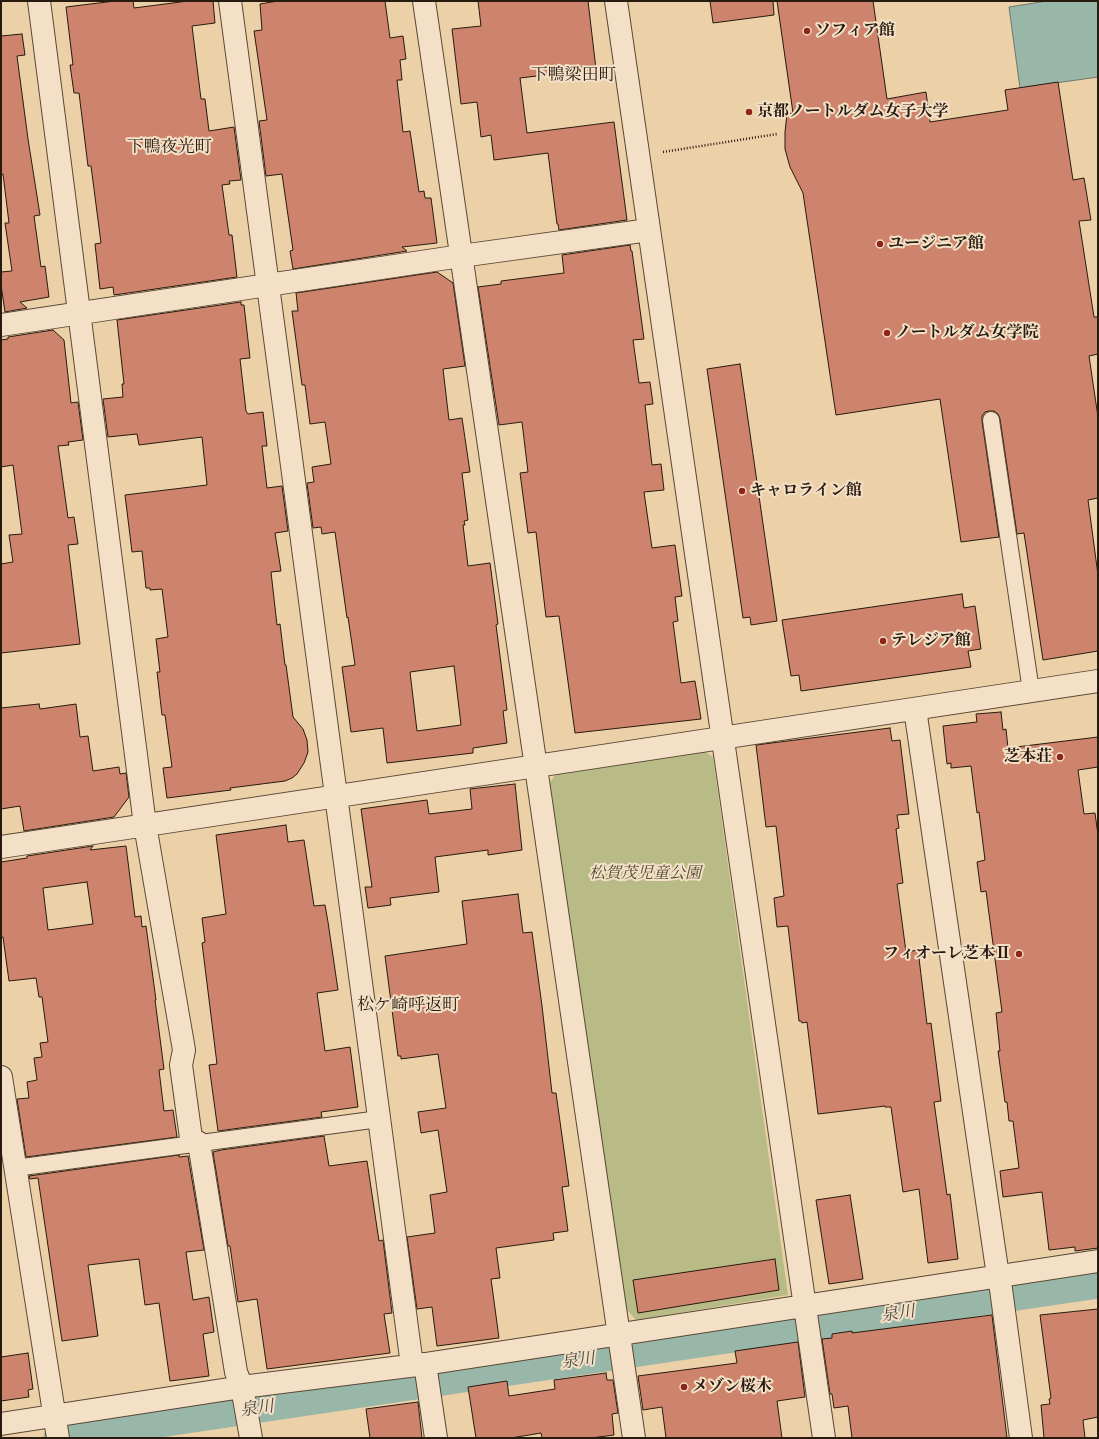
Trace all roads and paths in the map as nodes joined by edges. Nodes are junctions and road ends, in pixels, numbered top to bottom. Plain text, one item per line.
1 (39, 1) edge
2 (230, 1) edge
3 (424, 1) edge
4 (616, 1) edge
5 (777, 134) dead end
6 (639, 155) junction
7 (649, 230) junction
8 (461, 256) junction
9 (268, 285) junction
10 (79, 313) junction
11 (1, 325) edge
12 (991, 420) dead end
13 (1098, 681) edge
14 (1031, 692) junction
15 (915, 709) junction
16 (723, 738) junction
17 (535, 766) junction
18 (336, 796) junction
19 (145, 826) junction
20 (1, 847) edge
21 (1, 1077) edge
22 (379, 1119) junction
23 (199, 1143) junction
24 (15, 1168) junction
25 (1098, 1261) edge
26 (1000, 1291) junction
27 (807, 1319) junction
28 (620, 1347) junction
29 (423, 1374) junction
30 (246, 1412) edge
31 (1, 1424) edge
32 (57, 1428) edge
33 (436, 1438) edge
34 (634, 1438) edge
35 (824, 1438) edge
36 (1021, 1438) edge

1 - 10 street
2 - 9 street
3 - 8 street
4 - 6 street
5 - 6 path
6 - 7 street
7 - 8 street
7 - 16 street
8 - 9 street
8 - 17 street
9 - 10 street
9 - 18 street
10 - 11 street
10 - 19 street
12 - 14 lane
13 - 14 street
14 - 15 street
15 - 16 street
15 - 26 street
16 - 17 street
16 - 27 street
17 - 18 street
17 - 28 street
18 - 19 street
18 - 22 street
19 - 20 street
19 - 23 street
21 - 24 street
22 - 23 lane
22 - 29 street
23 - 24 lane
23 - 30 street
24 - 32 street
25 - 26 street
26 - 27 street
26 - 36 street
27 - 28 street
27 - 35 street
28 - 29 street
28 - 34 street
29 - 30 street
29 - 33 street
30 - 32 street
31 - 32 street

